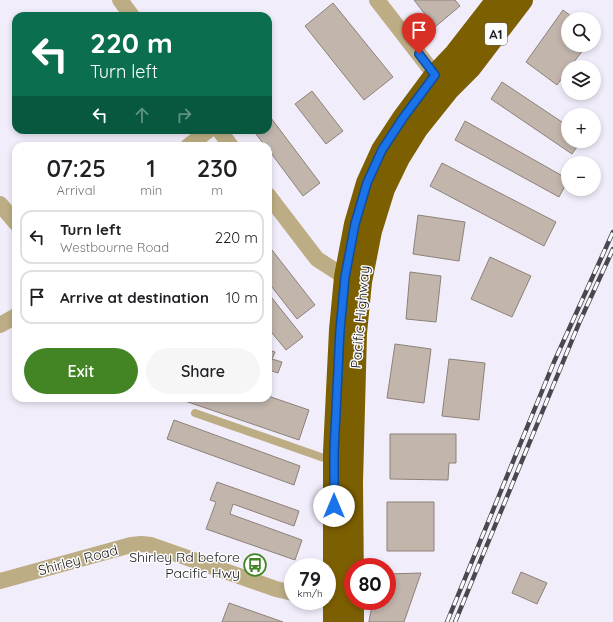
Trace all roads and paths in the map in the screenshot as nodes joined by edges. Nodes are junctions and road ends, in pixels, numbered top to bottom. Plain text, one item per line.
1 (120, 0) edge
2 (377, 0) edge
3 (497, 0) edge
4 (522, 0) edge
5 (129, 12) edge
6 (435, 75) junction
7 (204, 134) edge
8 (193, 142) edge
9 (272, 200) edge
10 (0, 204) edge
11 (12, 218) edge
12 (345, 277) junction
13 (12, 318) edge
14 (0, 325) edge
15 (195, 413) dead end
16 (334, 460) junction
17 (353, 558) edge
18 (0, 581) edge
19 (284, 590) edge
20 (342, 598) edge
21 (334, 622) edge
22 (353, 622) edge

1 - 5 street
2 - 6 street
3 - 6 highway, Pacific Highway / A1
4 - 17 highway, Pacific Highway / A1
6 - 12 highway, Pacific Highway / A1
7 - 8 street
9 - 12 street
10 - 11 street
12 - 16 highway, Pacific Highway / A1
13 - 14 street
15 - 16 lane
16 - 20 highway, Pacific Highway / A1
18 - 19 street, Shirley Road
20 - 21 highway, Pacific Highway / A1
20 - 22 highway, Pacific Highway / A1

